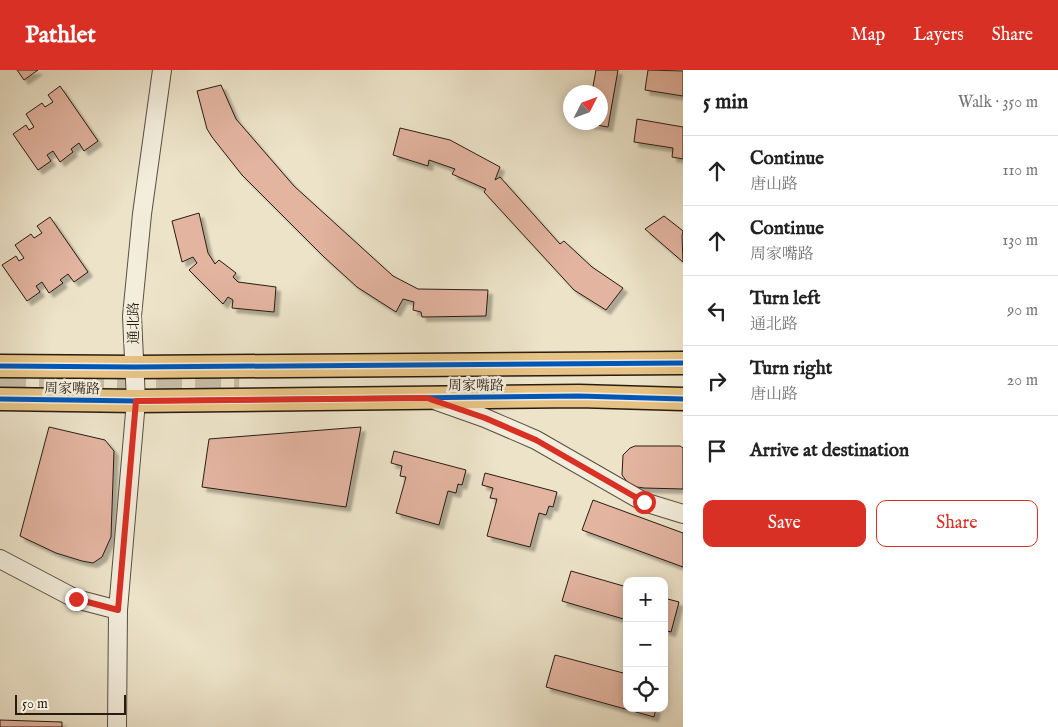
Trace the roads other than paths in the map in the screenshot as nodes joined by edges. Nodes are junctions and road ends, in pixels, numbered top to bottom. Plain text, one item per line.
1 (162, 70) edge
2 (683, 363) edge
3 (0, 366) edge
4 (135, 367) junction
5 (427, 398) junction
6 (0, 399) edge
7 (683, 399) edge
8 (136, 401) junction
9 (683, 514) edge
10 (0, 559) edge
11 (118, 610) junction
12 (117, 727) edge

1 - 4 street, 通北路
2 - 4 main road, 周家嘴路
3 - 4 main road, 周家嘴路
4 - 8 street, 通北路
5 - 7 main road, 周家嘴路
5 - 8 main road, 周家嘴路
5 - 9 street
6 - 8 main road, 周家嘴路
8 - 11 street, 通北路
10 - 11 street
11 - 12 street, 通北路

